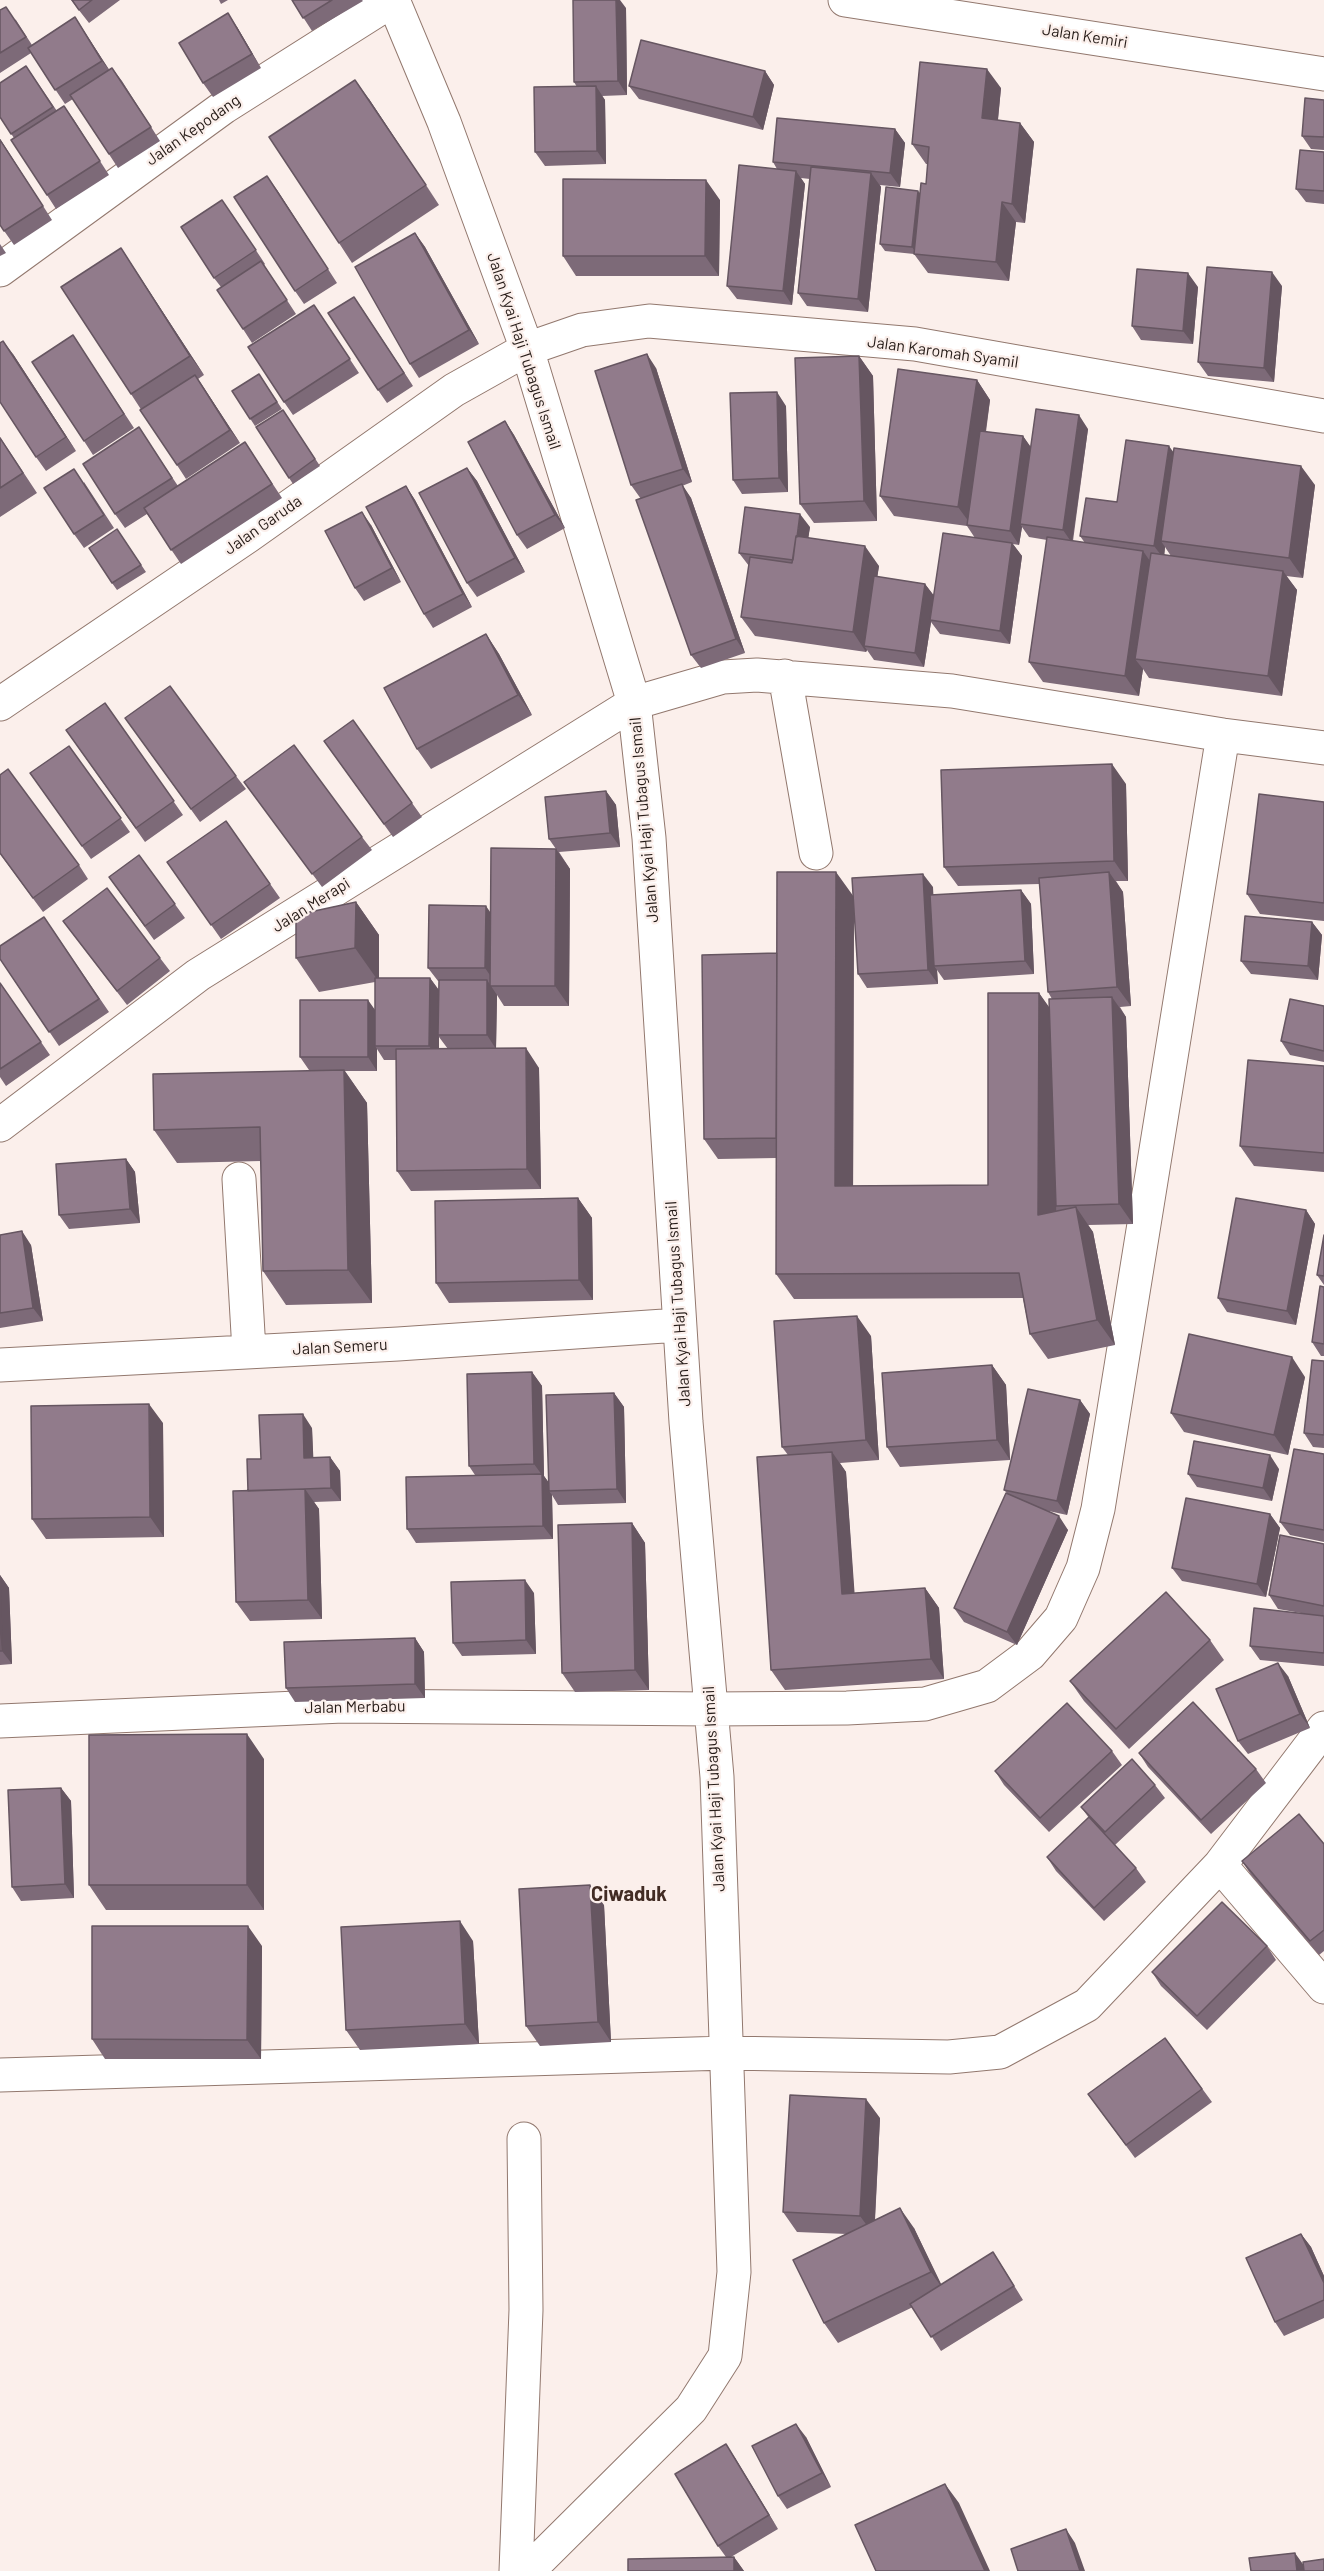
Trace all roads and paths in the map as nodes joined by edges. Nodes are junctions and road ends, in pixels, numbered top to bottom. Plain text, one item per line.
1 (393, 0) edge
2 (845, 0) edge
3 (1324, 74) edge
4 (0, 270) edge
5 (527, 349) junction
6 (1324, 416) edge
7 (785, 676) junction
8 (0, 704) edge
9 (634, 704) junction
10 (1223, 735) junction
11 (1324, 748) edge
12 (816, 853) dead end
13 (0, 1125) edge
14 (239, 1179) dead end
15 (679, 1325) junction
16 (249, 1351) junction
17 (0, 1365) edge
18 (711, 1709) junction
19 (0, 1721) edge
20 (1324, 1728) edge
21 (1220, 1865) junction
22 (1324, 1987) edge
23 (726, 2054) junction
24 (0, 2075) edge
25 (524, 2139) dead end
26 (516, 2571) edge
27 (528, 2571) edge

1 - 4 street, Jalan Kepodang
1 - 5 street, Jalan Kyai Haji Tubagus Ismail
2 - 3 street, Jalan Kemiri
5 - 6 street, Jalan Karomah Syamil
5 - 8 street, Jalan Garuda
5 - 9 street, Jalan Kyai Haji Tubagus Ismail
7 - 9 street, Jalan Merapi
7 - 10 street, Jalan Merapi
7 - 12 street
9 - 13 street, Jalan Merapi
9 - 15 street, Jalan Kyai Haji Tubagus Ismail
10 - 11 street, Jalan Merapi
10 - 18 street, Jalan Merbabu
14 - 16 street
15 - 16 street, Jalan Semeru
15 - 18 street, Jalan Kyai Haji Tubagus Ismail
16 - 17 street, Jalan Semeru
18 - 19 street, Jalan Merbabu
18 - 23 street, Jalan Kyai Haji Tubagus Ismail
20 - 21 street
21 - 22 street
21 - 23 street
23 - 24 street
23 - 27 street, Jalan Kyai Haji Tubagus Ismail
25 - 26 street

